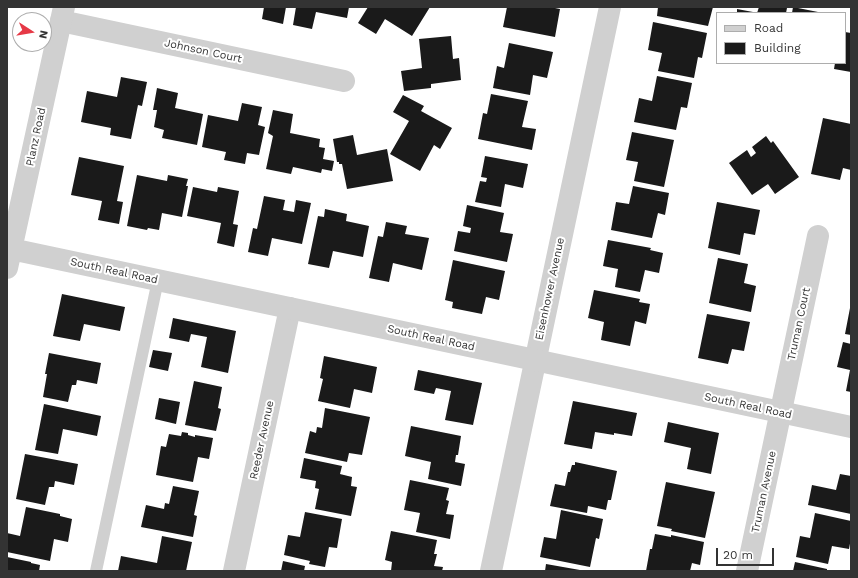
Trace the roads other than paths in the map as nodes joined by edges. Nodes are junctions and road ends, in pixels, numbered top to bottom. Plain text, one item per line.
1 (610, 7) edge
2 (63, 14) edge
3 (344, 81) dead end
4 (818, 236) dead end
5 (9, 258) edge
6 (158, 280) junction
7 (290, 308) junction
8 (535, 360) junction
9 (780, 412) junction
10 (851, 427) edge
11 (96, 571) edge
12 (234, 571) edge
13 (491, 571) edge
14 (747, 571) edge

1 - 8 street, Eisenhower Avenue
2 - 3 street, Johnson Court
2 - 5 street, Planz Road
4 - 9 street, Truman Court
5 - 6 street, South Real Road
6 - 7 street, South Real Road
6 - 11 lane
7 - 8 street, South Real Road
7 - 12 street, Reeder Avenue
8 - 9 street, South Real Road
8 - 13 street, Eisenhower Avenue
9 - 10 street, South Real Road
9 - 14 street, Truman Avenue

